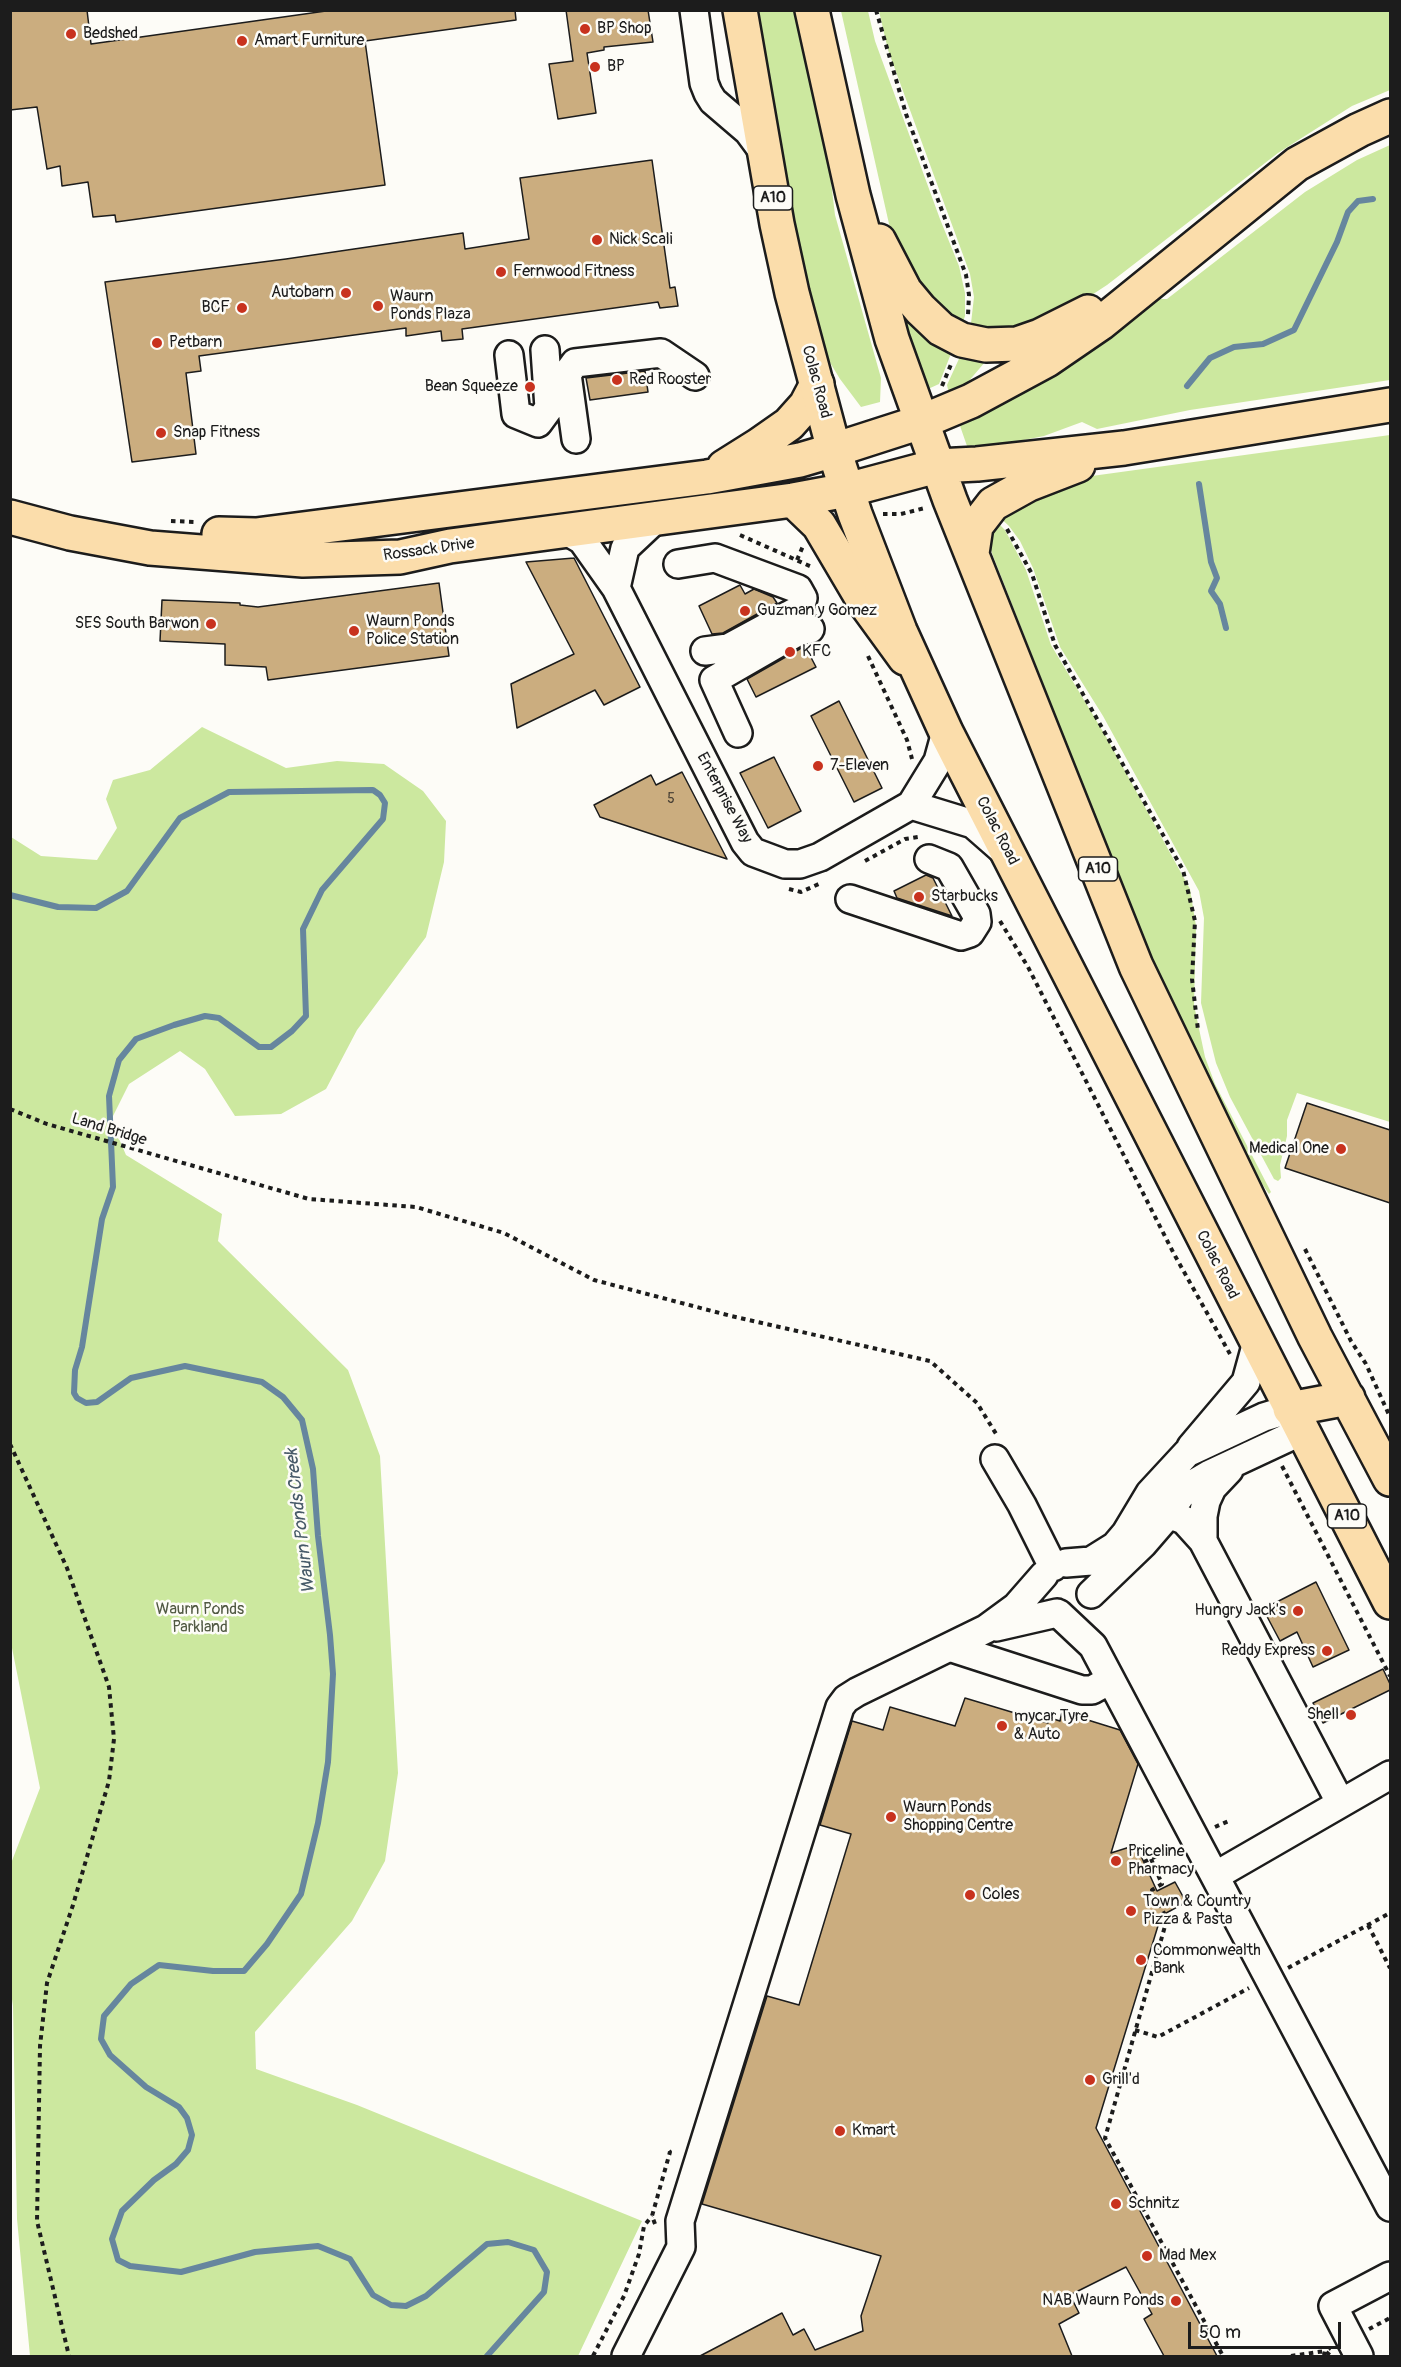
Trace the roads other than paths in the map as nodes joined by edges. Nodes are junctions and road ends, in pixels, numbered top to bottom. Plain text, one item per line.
1 (694, 10) edge
2 (740, 10) edge
3 (812, 10) edge
4 (1390, 116) edge
5 (765, 154) junction
6 (853, 195) junction
7 (1155, 279) junction
8 (545, 350) dead end
9 (509, 355) dead end
10 (695, 376) dead end
11 (817, 384) junction
12 (1390, 405) edge
13 (936, 416) junction
14 (576, 439) dead end
15 (1124, 448) junction
16 (834, 450) junction
17 (937, 466) junction
18 (707, 477) junction
19 (847, 490) junction
20 (793, 500) junction
21 (10, 506) edge
22 (470, 508) junction
23 (10, 516) edge
24 (658, 517) junction
25 (565, 530) junction
26 (108, 533) junction
27 (475, 543) junction
28 (972, 553) junction
29 (678, 564) dead end
30 (616, 588) junction
31 (810, 629) dead end
32 (705, 651) dead end
33 (922, 681) junction
34 (946, 732) junction
35 (738, 733) dead end
36 (916, 796) junction
37 (1009, 855) junction
38 (928, 859) dead end
39 (850, 898) dead end
40 (1244, 1350) junction
41 (1348, 1398) junction
42 (1289, 1428) junction
43 (1187, 1453) junction
44 (1241, 1461) junction
45 (999, 1466) road end
46 (1390, 1479) edge
47 (1168, 1514) junction
48 (1203, 1541) junction
49 (1054, 1568) junction
50 (1090, 1596) junction
51 (1390, 1602) edge
52 (1058, 1613) junction
53 (986, 1629) junction
54 (1093, 1646) junction
55 (949, 1647) junction
56 (1110, 1680) junction
57 (1390, 1775) edge
58 (1340, 1802) junction
59 (1215, 1876) junction
60 (1390, 2207) edge
61 (1390, 2276) edge
62 (626, 2356) edge
63 (1359, 2356) edge

1 - 5 street
2 - 5 main road, Colac Road / A10
3 - 6 main road, A10
4 - 7 main road
5 - 11 main road, Colac Road / A10
6 - 7 main road
6 - 13 main road, A10
7 - 13 main road, Rossack Drive
8 - 9 street
10 - 14 street
11 - 16 main road, Colac Road / A10
11 - 18 main road
12 - 15 main road
13 - 16 main road, Rossack Drive
13 - 17 main road, A10
15 - 17 main road, Rossack Drive
15 - 28 main road
16 - 18 main road, Rossack Drive
16 - 19 main road, Colac Road / A10
17 - 19 main road, Rossack Drive
17 - 28 main road, A10
18 - 22 main road, Rossack Drive
19 - 20 main road, Rossack Drive
19 - 33 main road, Colac Road / A10
20 - 24 main road, Rossack Drive
20 - 33 main road
21 - 26 main road, Rossack Drive
22 - 26 main road, Rossack Drive
22 - 27 main road
23 - 26 main road, Rossack Drive
24 - 25 main road, Rossack Drive
24 - 30 street
25 - 27 main road, Rossack Drive
25 - 30 street, Enterprise Way
26 - 27 main road, Rossack Drive
28 - 41 main road, A10
29 - 32 street
30 - 36 street, Enterprise Way
31 - 35 street
33 - 34 main road, Colac Road / A10
34 - 36 street, Enterprise Way
34 - 37 main road, Colac Road / A10
36 - 37 street
37 - 40 main road, Colac Road / A10
38 - 39 street
40 - 42 main road, Colac Road / A10
40 - 43 street
41 - 42 main road
41 - 46 main road, A10
42 - 43 street
42 - 44 street
42 - 51 main road, Colac Road / A10
43 - 49 street
44 - 47 street
44 - 48 street
45 - 49 street
47 - 48 street
47 - 50 street
48 - 58 street
49 - 50 street
49 - 52 street
49 - 53 street
50 - 52 street
50 - 54 street
52 - 53 street
52 - 54 street
53 - 55 street
54 - 56 street
55 - 56 street
55 - 62 street
56 - 59 street
57 - 58 street
58 - 59 street
59 - 60 street
61 - 63 street

